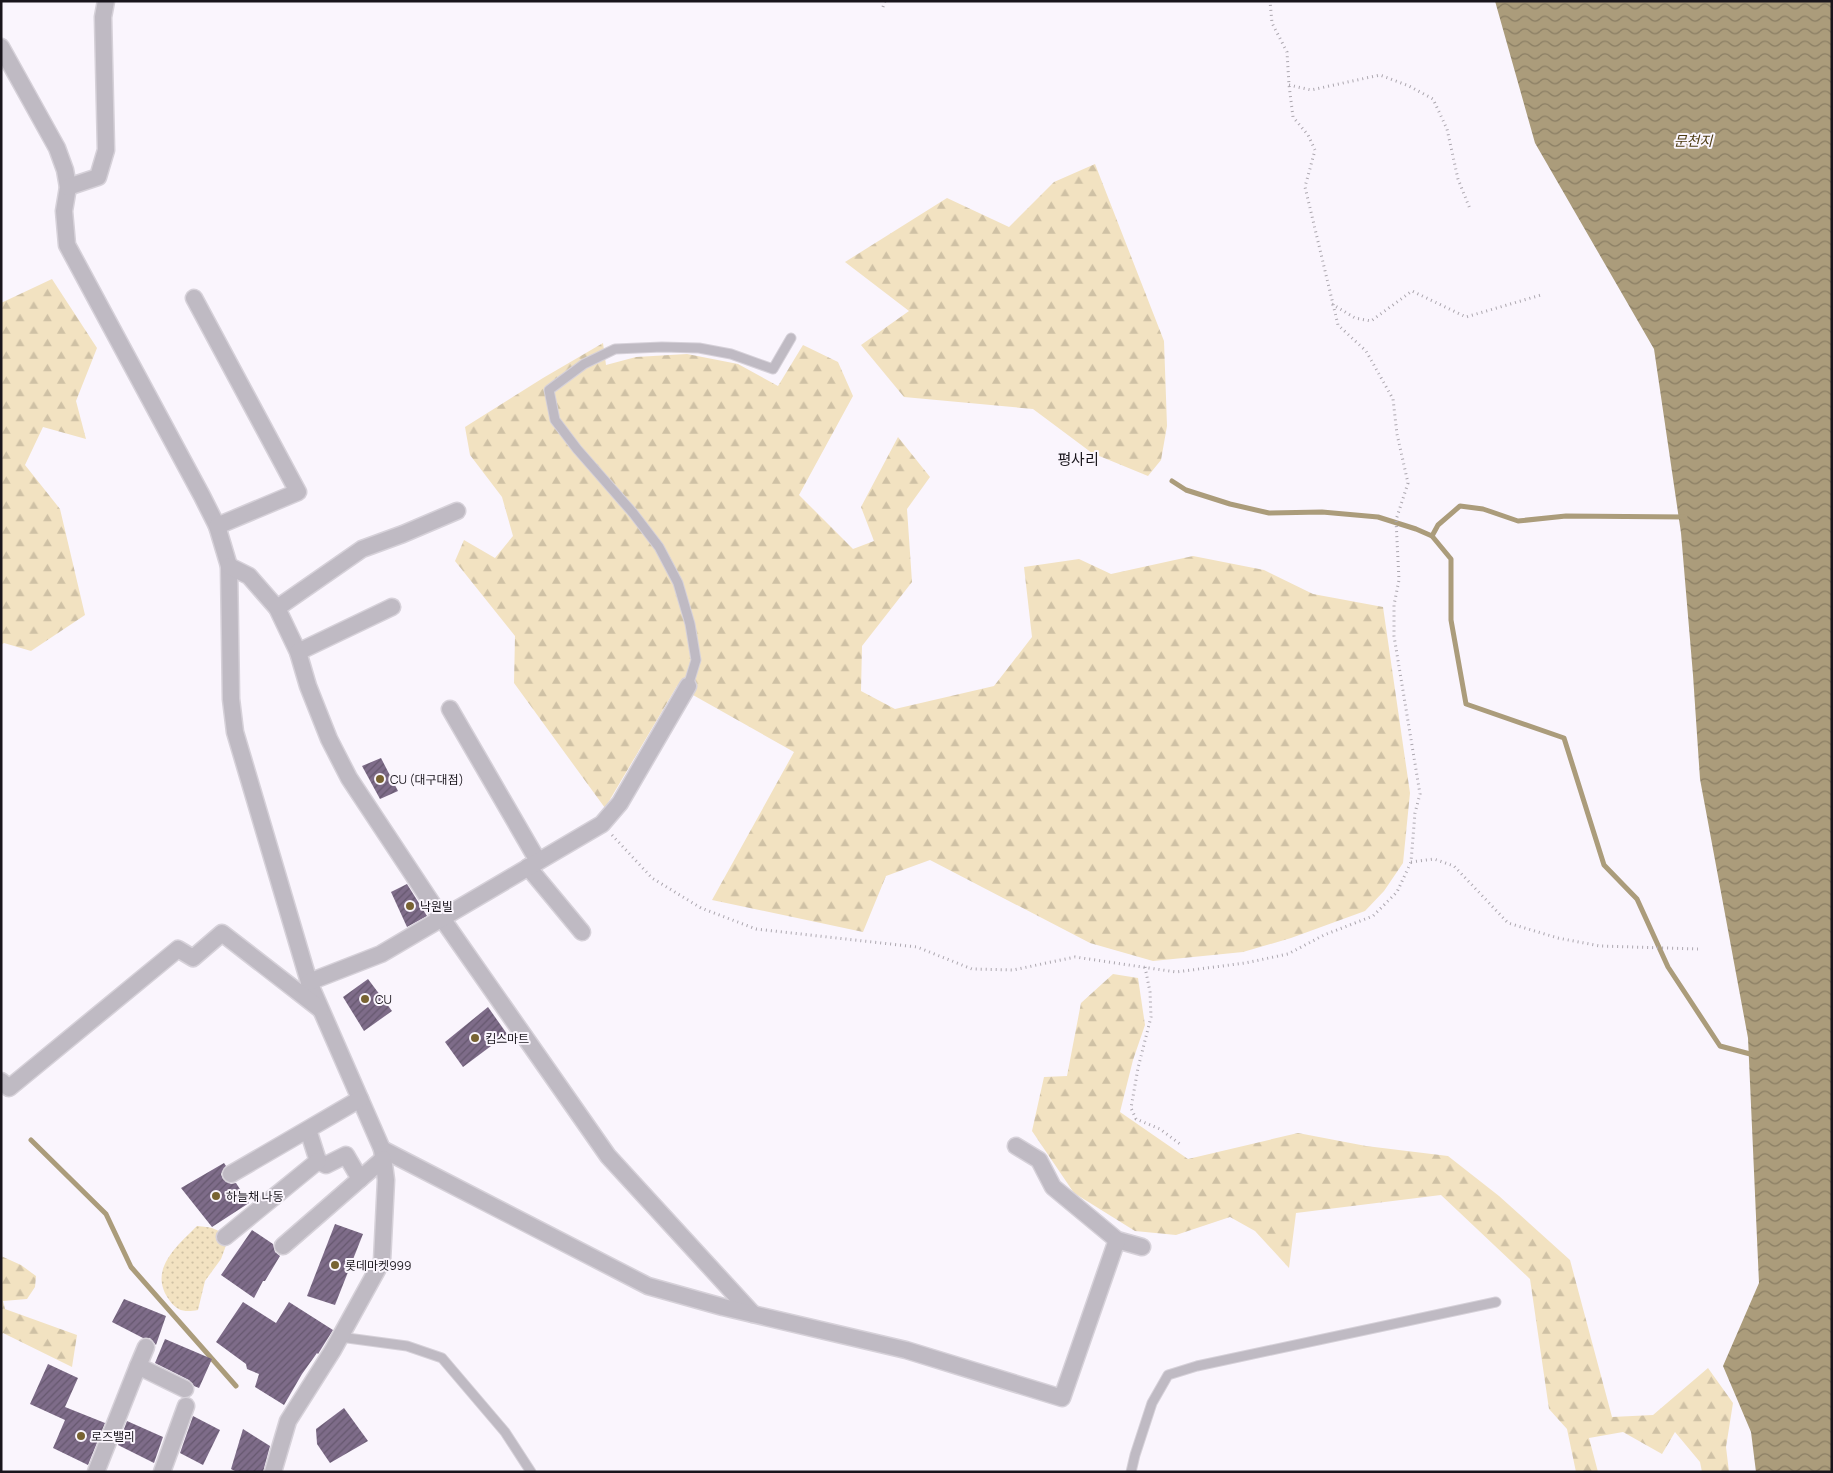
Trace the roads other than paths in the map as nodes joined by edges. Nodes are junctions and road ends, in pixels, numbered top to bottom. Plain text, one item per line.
1 (106, 1) edge
2 (1, 47) edge
3 (68, 187) junction
4 (194, 298) dead end
5 (791, 338) dead end
6 (457, 511) dead end
7 (217, 526) junction
8 (228, 566) junction
9 (277, 608) junction
10 (392, 608) dead end
11 (298, 652) junction
12 (688, 686) joint
13 (450, 708) dead end
14 (533, 864) junction
15 (441, 917) junction
16 (582, 932) dead end
17 (309, 982) junction
18 (322, 1010) junction
19 (1, 1081) edge
20 (362, 1102) junction
21 (310, 1136) junction
22 (1016, 1146) dead end
23 (383, 1154) junction
24 (318, 1162) junction
25 (360, 1179) junction
26 (225, 1237) dead end
27 (1117, 1240) junction
28 (283, 1246) dead end
29 (1142, 1247) dead end
30 (1496, 1302) dead end
31 (753, 1314) junction
32 (340, 1337) junction
33 (146, 1347) dead end
34 (138, 1366) junction
35 (185, 1389) dead end
36 (186, 1406) dead end
37 (96, 1472) edge
38 (162, 1472) edge
39 (273, 1472) edge
40 (531, 1472) edge
41 (1132, 1472) edge

1 - 3 street
2 - 3 street
3 - 7 street
4 - 7 street
5 - 12 lane
6 - 9 street
7 - 8 street
8 - 9 street
8 - 17 street
9 - 11 street
10 - 11 street
11 - 15 street
12 - 14 street
13 - 14 street
14 - 15 street
14 - 16 street
15 - 17 street
15 - 31 street
17 - 18 street
18 - 19 street
18 - 20 street
20 - 21 street
20 - 21 street
20 - 23 street
21 - 24 street
22 - 27 street
23 - 25 street
23 - 31 street
23 - 32 street
24 - 25 street
24 - 26 street
25 - 28 street
27 - 29 street
27 - 31 street
30 - 41 lane
32 - 39 street
32 - 40 lane
33 - 34 street
34 - 35 street
34 - 37 street
36 - 38 street

